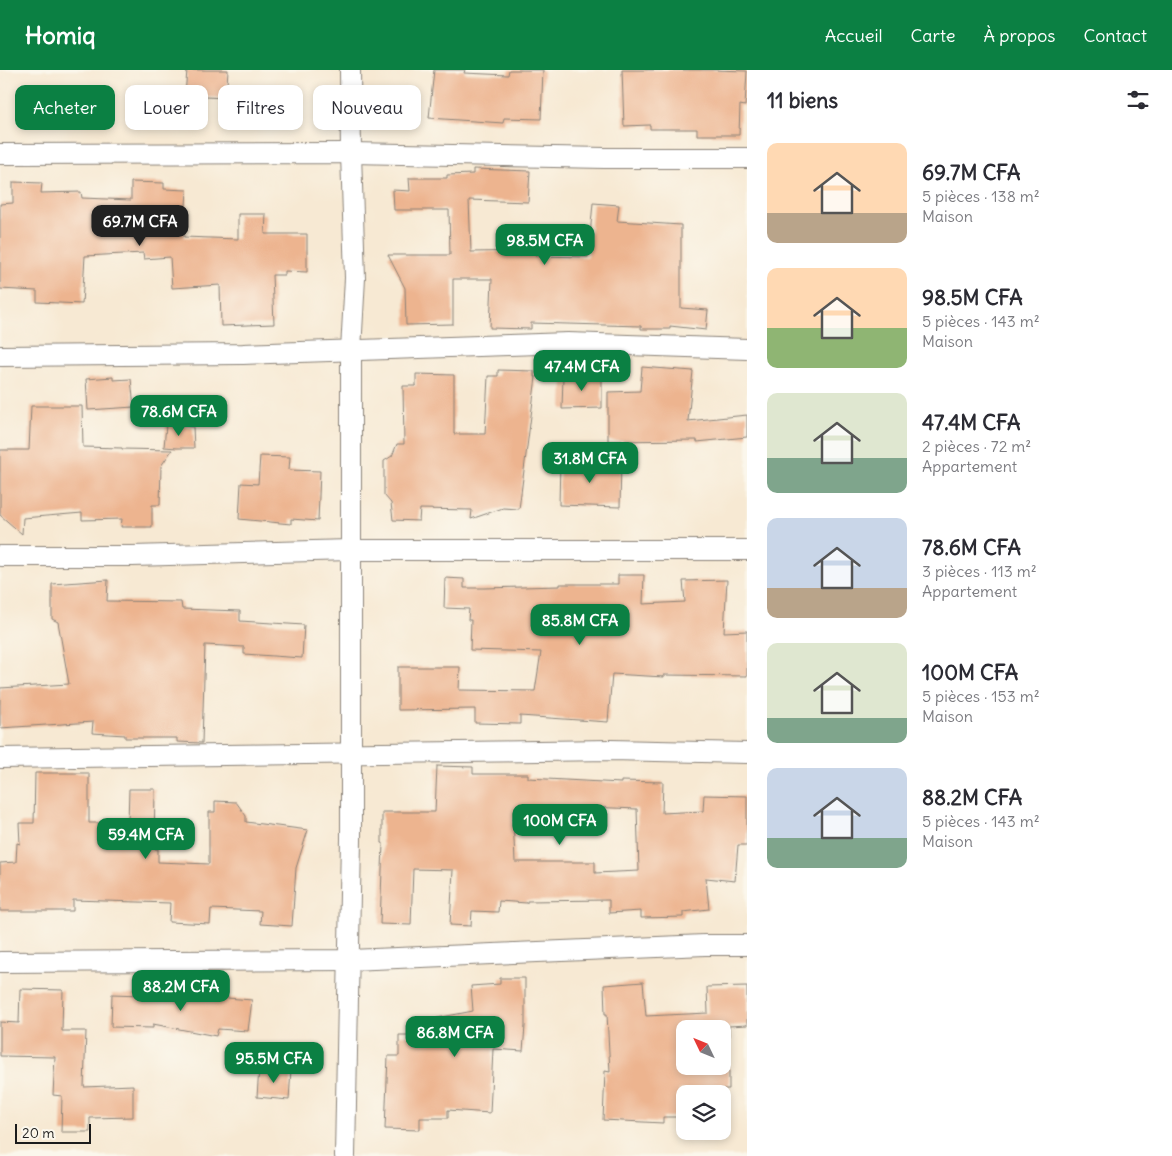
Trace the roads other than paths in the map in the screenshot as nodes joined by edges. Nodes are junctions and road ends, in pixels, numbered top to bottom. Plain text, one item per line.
1 (350, 70) edge
2 (351, 153) junction
3 (0, 154) edge
4 (747, 158) edge
5 (747, 349) edge
6 (351, 350) junction
7 (0, 356) edge
8 (350, 550) junction
9 (747, 550) edge
10 (0, 556) edge
11 (351, 753) junction
12 (747, 753) edge
13 (0, 758) edge
14 (747, 945) edge
15 (350, 960) junction
16 (0, 962) edge
17 (345, 1156) edge

1 - 2 street
2 - 3 street
2 - 4 street
2 - 6 street
5 - 6 street
6 - 7 street
6 - 8 street
8 - 9 street
8 - 10 street
8 - 11 street
11 - 12 street
11 - 13 street
11 - 15 street
14 - 15 street
15 - 16 street
15 - 17 street

